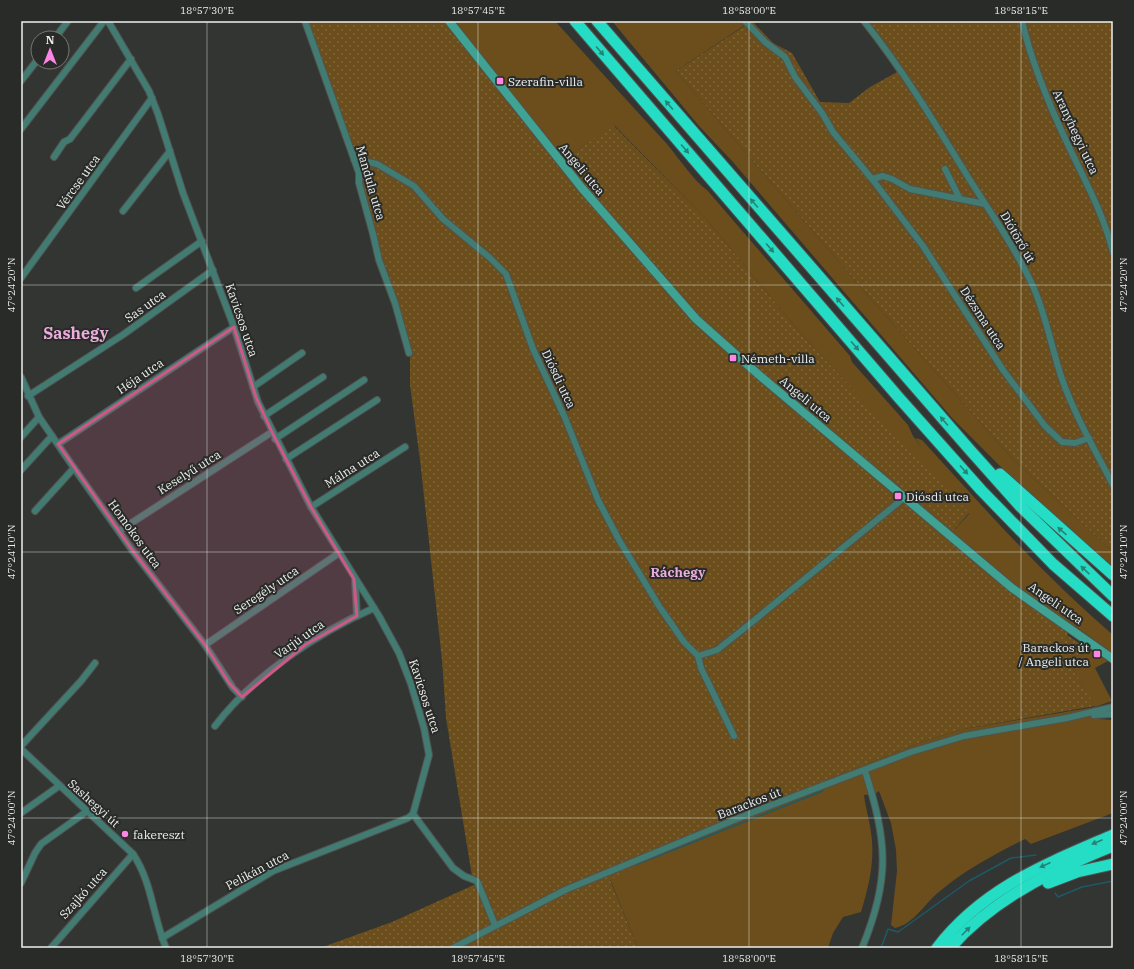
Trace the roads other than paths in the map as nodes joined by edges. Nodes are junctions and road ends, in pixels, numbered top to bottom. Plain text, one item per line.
1 (68, 21) edge
2 (104, 21) edge
3 (108, 21) edge
4 (305, 21) edge
5 (449, 21) edge
6 (575, 21) edge
7 (745, 21) edge
8 (864, 21) edge
9 (1022, 21) edge
10 (601, 24) edge
11 (61, 30) edge
12 (130, 59) junction
13 (30, 69) edge
14 (21, 81) edge
15 (152, 98) junction
16 (21, 129) edge
17 (170, 151) junction
18 (54, 157) dead end
19 (354, 159) junction
20 (945, 169) dead end
21 (872, 179) junction
22 (960, 198) junction
23 (985, 204) junction
24 (123, 211) dead end
25 (202, 242) junction
26 (1113, 252) edge
27 (213, 270) junction
28 (21, 278) edge
29 (136, 288) dead end
30 (234, 326) junction
31 (409, 353) dead end
32 (302, 354) dead end
33 (21, 376) edge
34 (323, 377) dead end
35 (364, 380) dead end
36 (253, 388) junction
37 (28, 396) junction
38 (377, 400) dead end
39 (264, 416) junction
40 (39, 417) junction
41 (272, 432) junction
42 (52, 436) junction
43 (21, 437) edge
44 (275, 438) junction
45 (1088, 438) junction
46 (58, 444) junction
47 (406, 447) dead end
48 (970, 450) junction
49 (286, 459) junction
50 (74, 468) junction
51 (21, 470) edge
52 (1113, 485) edge
53 (904, 496) junction
54 (311, 507) junction
55 (35, 511) dead end
56 (119, 531) junction
57 (339, 553) junction
58 (1113, 574) edge
59 (354, 579) junction
60 (365, 594) junction
61 (1113, 596) edge
62 (356, 599) junction
63 (374, 608) junction
64 (357, 616) junction
65 (1113, 616) edge
66 (205, 645) junction
67 (698, 656) junction
68 (1113, 659) edge
69 (95, 663) dead end
70 (242, 697) junction
71 (1113, 707) edge
72 (1113, 714) edge
73 (1067, 718) junction
74 (215, 726) dead end
75 (734, 736) dead end
76 (21, 747) edge
77 (865, 771) junction
78 (59, 786) junction
79 (21, 812) edge
80 (86, 812) junction
81 (413, 814) junction
82 (1113, 836) edge
83 (1113, 846) edge
84 (133, 854) junction
85 (1109, 865) edge
86 (21, 884) edge
87 (983, 916) junction
88 (495, 925) junction
89 (162, 938) junction
90 (938, 946) edge
91 (50, 948) edge
92 (166, 948) edge
93 (453, 948) edge
94 (862, 948) edge
95 (950, 948) edge

1 - 11 street
2 - 16 street
3 - 12 street, Kavicsos utca
4 - 19 street, Mandula utca
5 - 53 street, Angeli utca
6 -> 65 highway
7 - 21 street, Dézsma utca
8 - 23 street, Diótörő út
9 - 26 street, Aranyhegyi utca
48 -> 10 highway
12 - 15 street, Kavicsos utca
12 - 18 street
13 - 14 street
15 - 17 street, Kavicsos utca
15 - 28 street, Vércse utca
17 - 24 street
17 - 25 street, Kavicsos utca
19 - 31 street, Mandula utca
19 - 67 street, Diósdi utca
20 - 22 street
21 - 22 street
21 - 45 street, Dézsma utca
22 - 23 street
23 - 45 street, Diótörő út
25 - 27 street, Kavicsos utca
25 - 29 street
27 - 30 street, Kavicsos utca
27 - 37 street, Sas utca
30 - 36 street, Kavicsos utca
30 - 46 street, Héja utca
32 - 36 street
33 - 37 street, Homokos utca
34 - 39 street
35 - 44 street
36 - 39 street, Kavicsos utca
37 - 40 street, Homokos utca
38 - 49 street
39 - 41 street, Kavicsos utca
40 - 42 street, Homokos utca
40 - 43 street
41 - 44 street, Kavicsos utca
41 - 56 street, Keselyű utca
42 - 46 street, Homokos utca
42 - 51 street
44 - 49 street, Kavicsos utca
45 - 52 street, Diótörő út
46 - 50 street, Homokos utca
47 - 54 street, Málna utca
58 -> 48 highway
61 -> 48 highway
49 - 54 street, Kavicsos utca
50 - 55 street
50 - 56 street, Homokos utca
53 - 67 street
53 - 68 street, Angeli utca
54 - 57 street, Kavicsos utca
56 - 66 street, Homokos utca
57 - 59 street, Kavicsos utca
57 - 66 street, Seregély utca
59 - 60 street, Kavicsos utca
59 - 62 street, Kavicsos utca
60 - 62 street
60 - 63 street, Kavicsos utca
62 - 64 street, Kavicsos utca
63 - 64 street, Varjú utca
63 - 81 street, Kavicsos utca
64 - 70 street, Varjú utca
66 - 70 street, Homokos utca
67 - 75 street, Diósdi utca
69 - 76 street
70 - 74 street, Varjú utca
71 - 73 street, Barackos út
72 - 73 street, Barackos út
73 - 77 street, Barackos út
76 - 78 street, Sashegyi út
77 - 88 street, Barackos út
77 - 94 street
78 - 79 street
78 - 80 street, Sashegyi út
80 - 84 street, Sashegyi út
80 - 86 street
81 - 88 street
81 - 89 street, Pelikán utca
82 -> 90 highway
83 - 87 highway
84 - 89 street, Sashegyi út
84 - 91 street, Szajkó utca
85 - 87 highway
95 -> 87 highway
88 - 93 street, Barackos út
89 - 92 street, Sashegyi út

